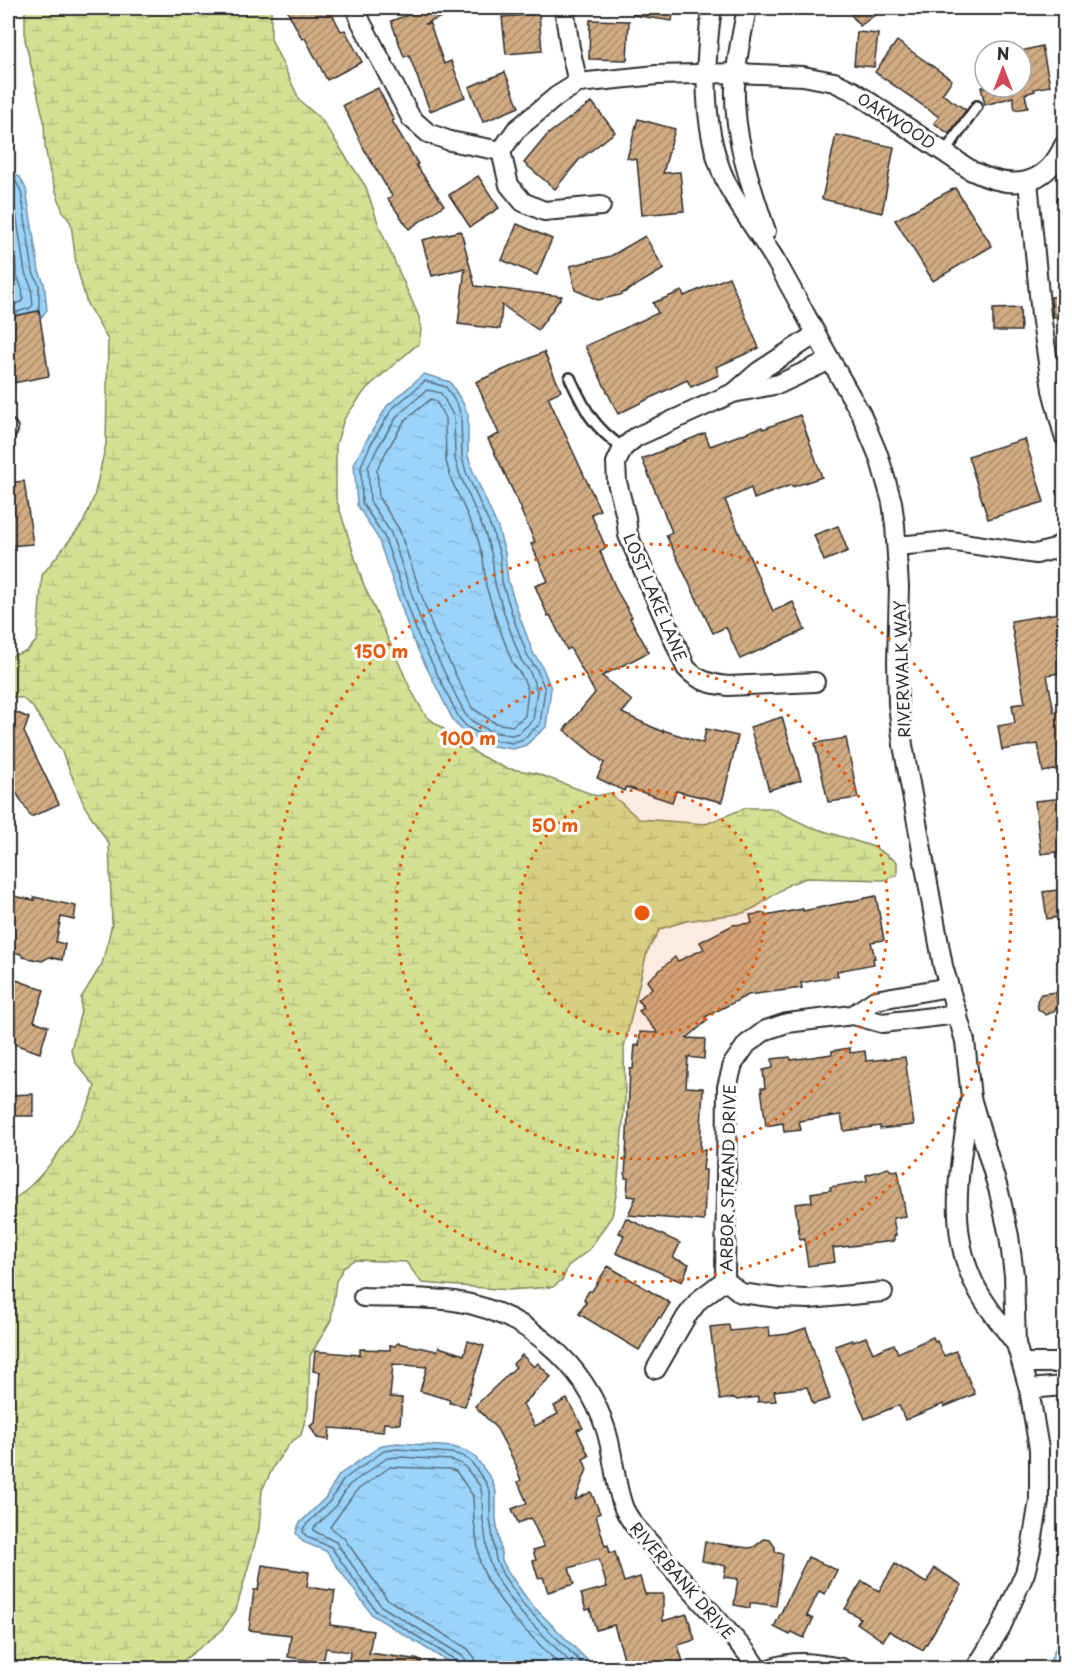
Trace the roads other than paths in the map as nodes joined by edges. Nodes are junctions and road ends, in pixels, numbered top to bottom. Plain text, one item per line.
1 (356, 8) edge
2 (564, 8) edge
3 (712, 8) edge
4 (747, 8) edge
5 (736, 73) junction
6 (705, 74) junction
7 (578, 83) junction
8 (977, 106) dead end
9 (1065, 145) edge
10 (501, 152) junction
11 (945, 152) junction
12 (1028, 182) junction
13 (601, 206) dead end
14 (776, 262) junction
15 (816, 334) junction
16 (830, 360) junction
17 (570, 378) dead end
18 (733, 393) junction
19 (1065, 436) edge
20 (623, 448) junction
21 (1065, 540) edge
22 (897, 546) junction
23 (815, 682) dead end
24 (949, 987) junction
25 (958, 1014) junction
26 (853, 1015) junction
27 (971, 1098) junction
28 (725, 1280) junction
29 (883, 1292) dead end
30 (363, 1297) dead end
31 (1016, 1344) junction
32 (1022, 1363) junction
33 (1065, 1363) edge
34 (656, 1369) dead end
35 (1065, 1386) edge
36 (1029, 1389) junction
37 (757, 1668) edge
38 (772, 1668) edge
39 (842, 1668) edge
40 (976, 1668) edge

1 - 10 street
2 - 7 street
3 - 6 street, RIVERWALK WAY
4 - 5 street, RIVERWALK WAY
5 - 6 street, OAKWOOD
5 - 11 street, OAKWOOD
5 - 14 street, RIVERWALK WAY
6 - 7 street, OAKWOOD
6 - 14 street, RIVERWALK WAY
7 - 10 street
8 - 11 lane
9 - 12 street
10 - 13 street
11 - 12 street, OAKWOOD
12 - 19 street
14 - 15 street, RIVERWALK WAY
15 - 16 street, RIVERWALK WAY
15 - 18 street
16 - 18 street
16 - 22 street, RIVERWALK WAY
17 - 20 lane
18 - 20 street
20 - 23 street, LOST LAKE LANE
21 - 22 street
22 - 24 street, RIVERWALK WAY
24 - 25 street, RIVERWALK WAY
24 - 26 street, ARBOR STRAND DRIVE
25 - 26 street, ARBOR STRAND DRIVE
25 - 27 street, RIVERWALK WAY
26 - 28 street, ARBOR STRAND DRIVE
27 - 31 street, RIVERWALK WAY
27 - 31 street, RIVERWALK WAY
28 - 29 street
28 - 34 street, ARBOR STRAND DRIVE
30 - 37 street, RIVERBANK DRIVE
31 - 32 street, RIVERWALK WAY
32 - 33 street
32 - 36 street, RIVERWALK WAY
35 - 36 street
36 - 40 street, RIVERWALK WAY
38 - 39 street

